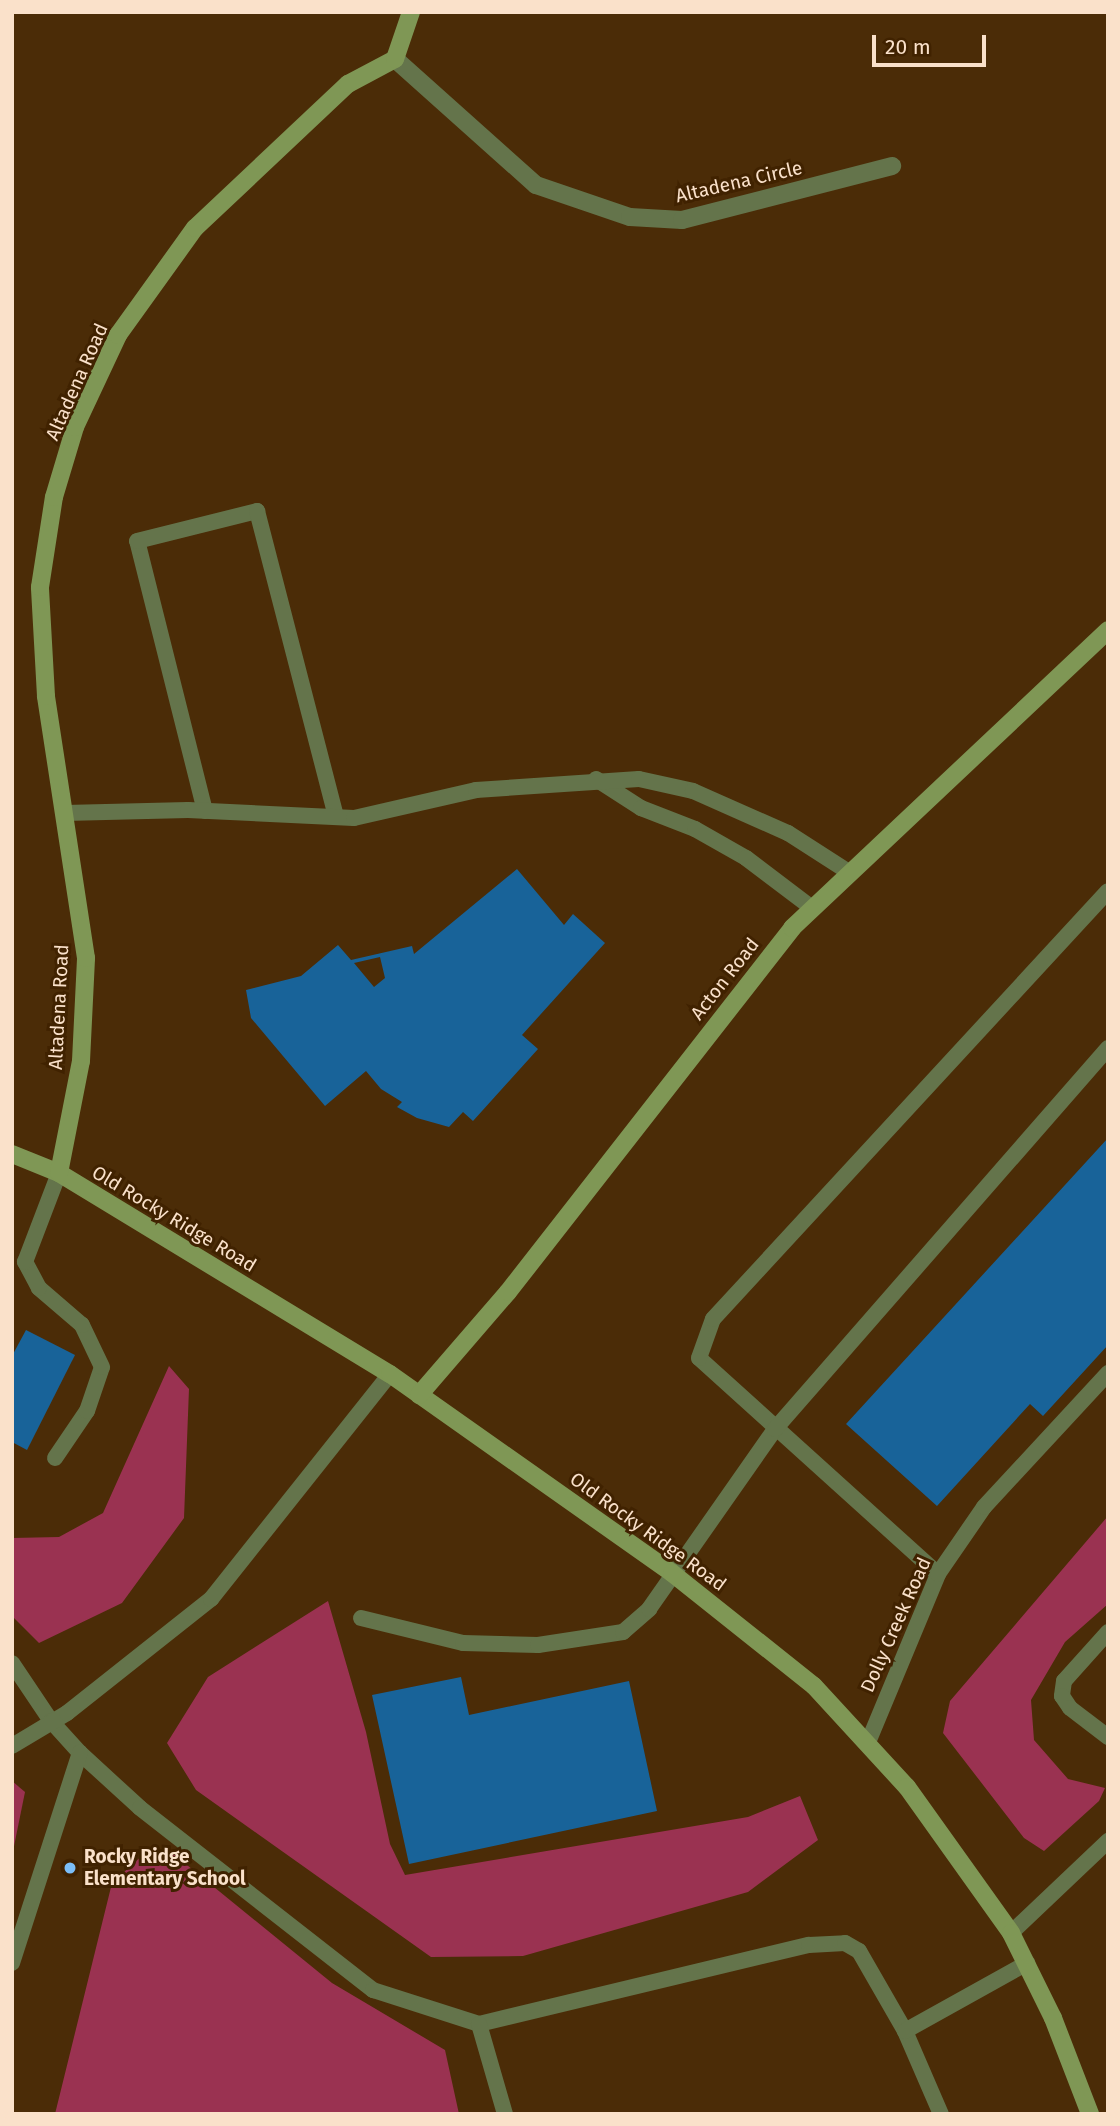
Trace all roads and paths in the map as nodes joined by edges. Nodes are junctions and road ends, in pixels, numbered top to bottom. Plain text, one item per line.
1 (411, 12) edge
2 (395, 58) junction
3 (892, 166) dead end
4 (1108, 630) edge
5 (596, 779) junction
6 (205, 811) junction
7 (65, 813) junction
8 (336, 817) junction
9 (850, 873) junction
10 (1108, 891) edge
11 (812, 908) junction
12 (1108, 1048) edge
13 (12, 1154) edge
14 (59, 1173) junction
15 (1108, 1373) edge
16 (390, 1374) junction
17 (419, 1395) junction
18 (775, 1429) junction
19 (55, 1458) dead end
20 (672, 1573) junction
21 (938, 1574) junction
22 (361, 1618) dead end
23 (1108, 1632) edge
24 (12, 1663) edge
25 (51, 1721) junction
26 (1108, 1737) edge
27 (16, 1738) edge
28 (869, 1741) junction
29 (80, 1753) junction
30 (1108, 1841) edge
31 (1011, 1933) junction
32 (12, 1963) edge
33 (1027, 1963) junction
34 (479, 2024) junction
35 (905, 2031) junction
36 (505, 2114) edge
37 (941, 2114) edge
38 (1090, 2114) edge

1 - 2 street
2 - 3 street, Altadena Circle
2 - 7 street, Altadena Road
4 - 9 street, Acton Road
5 - 8 lane
5 - 9 lane
5 - 11 lane
6 - 7 lane
6 - 8 lane
6 - 8 lane
7 - 14 street, Altadena Road
9 - 11 street, Acton Road
10 - 18 lane
11 - 17 street, Acton Road
12 - 18 lane
13 - 14 street, Old Rocky Ridge Road
14 - 16 street, Old Rocky Ridge Road
14 - 19 lane
15 - 21 lane, Dolly Creek Road
16 - 17 street, Old Rocky Ridge Road
16 - 25 lane
17 - 20 street, Old Rocky Ridge Road
18 - 20 lane
18 - 21 lane
20 - 22 lane
20 - 28 street, Old Rocky Ridge Road
21 - 28 lane, Dolly Creek Road
23 - 26 lane
24 - 25 lane
25 - 27 lane
25 - 29 lane
28 - 31 street, Old Rocky Ridge Road
29 - 32 lane
29 - 34 lane
30 - 31 lane
31 - 33 street, Old Rocky Ridge Road
33 - 35 lane
33 - 38 street, Old Rocky Ridge Road
34 - 35 lane
34 - 36 lane
35 - 37 lane

